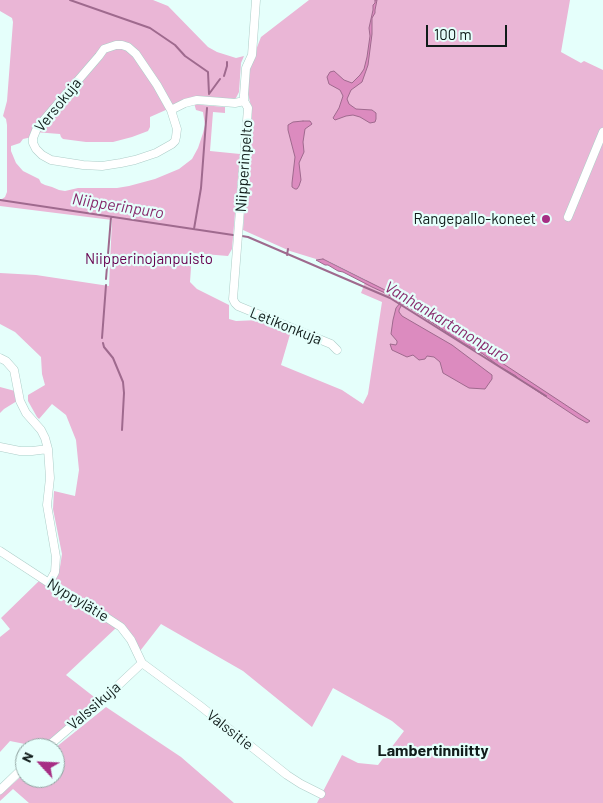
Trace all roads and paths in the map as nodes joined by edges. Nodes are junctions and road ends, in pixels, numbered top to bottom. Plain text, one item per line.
1 (256, 0) edge
2 (244, 101) junction
3 (171, 110) junction
4 (603, 132) edge
5 (568, 217) dead end
6 (235, 303) joint
7 (337, 350) dead end
8 (0, 358) edge
9 (0, 447) edge
10 (48, 449) junction
11 (0, 551) edge
12 (49, 583) junction
13 (142, 662) junction
14 (58, 738) edge
15 (15, 776) edge
16 (0, 790) edge
17 (321, 794) dead end

1 - 2 street, Niipperinpelto
2 - 3 street
2 - 6 street, Niipperinpelto
3 - 3 street, Versokuja
4 - 5 street
6 - 7 street, Letikonkuja
8 - 10 street
9 - 10 street
10 - 12 street
11 - 12 street, Nyppylätie
12 - 13 street, Nyppylätie
13 - 14 street, Valssikuja
13 - 17 street, Valssitie
15 - 16 street

